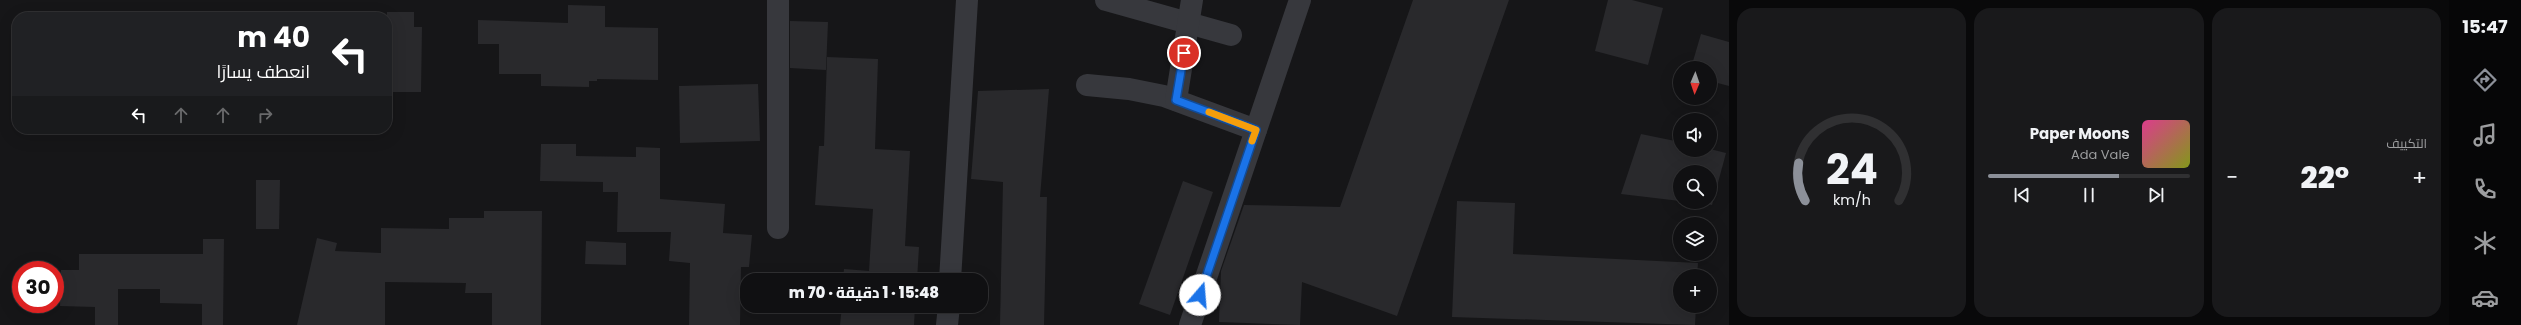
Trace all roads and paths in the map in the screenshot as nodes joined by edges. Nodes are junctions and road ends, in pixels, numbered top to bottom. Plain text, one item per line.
1 (778, 0) edge
2 (959, 0) edge
3 (967, 0) edge
4 (1106, 0) edge
5 (1192, 0) edge
6 (1300, 0) edge
7 (1189, 22) junction
8 (1231, 35) dead end
9 (1087, 85) dead end
10 (1176, 100) junction
11 (1256, 130) junction
12 (778, 228) dead end
13 (950, 273) edge
14 (948, 313) edge
15 (947, 325) edge
16 (1190, 325) edge

1 - 12 street
2 - 3 street
3 - 13 street
4 - 7 street
5 - 7 street
6 - 11 street
7 - 8 street
7 - 10 street
9 - 10 street
10 - 11 street
11 - 16 street
14 - 15 street

